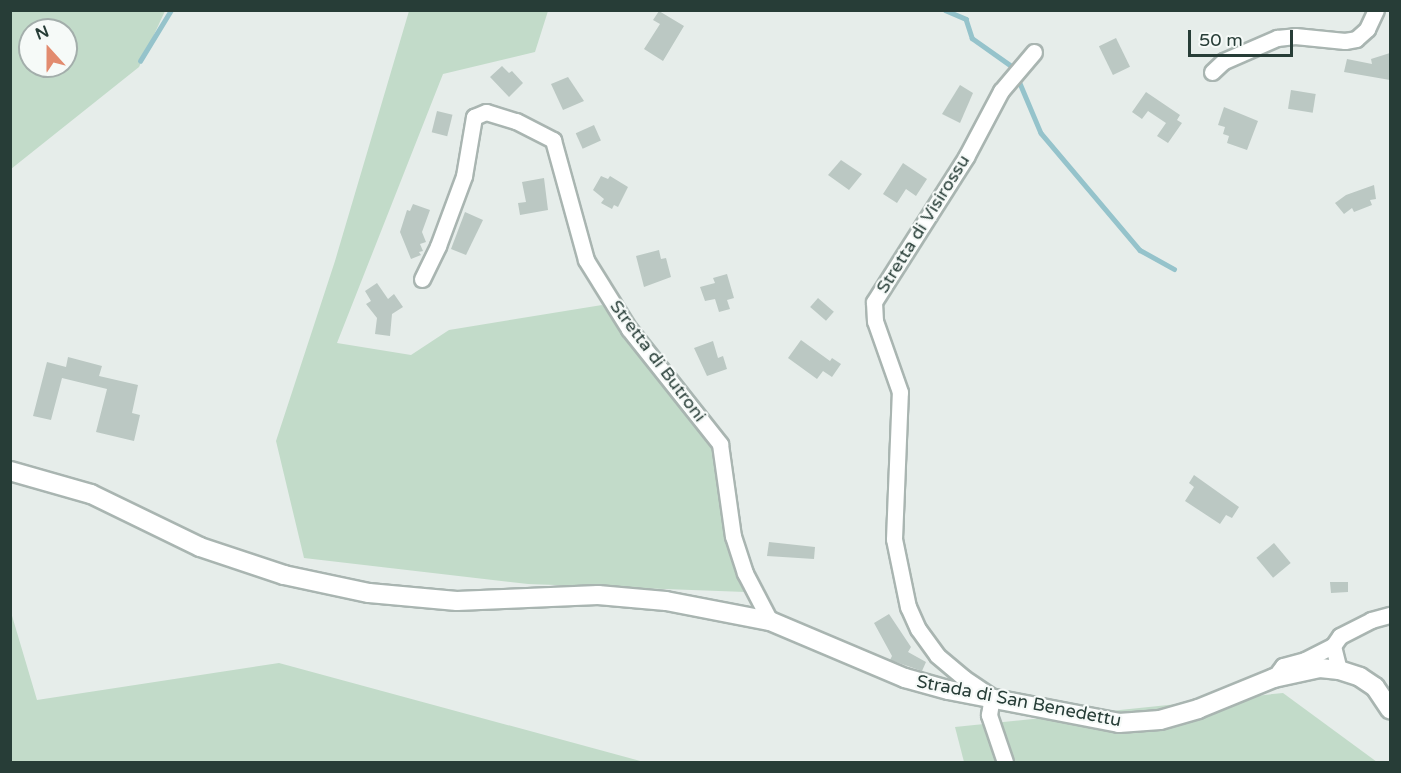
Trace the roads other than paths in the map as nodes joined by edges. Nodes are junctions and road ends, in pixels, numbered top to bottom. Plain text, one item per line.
1 (1376, 10) edge
2 (1034, 52) dead end
3 (1212, 72) dead end
4 (422, 279) dead end
5 (10, 471) edge
6 (1390, 615) edge
7 (770, 621) junction
8 (1333, 646) junction
9 (1340, 670) junction
10 (1274, 678) junction
11 (992, 697) junction
12 (1390, 709) edge
13 (1005, 762) edge

1 - 3 street
2 - 11 street, Stretta di Visirossu
4 - 7 street, Stretta di Butroni
5 - 7 street, Strada di San Benedettu
6 - 8 street
7 - 11 street, Strada di San Benedettu
8 - 9 street
8 - 10 street
9 - 10 street, Strada di San Benedettu
9 - 12 street, Strada di San Benedettu
10 - 11 street, Strada di San Benedettu
11 - 13 street

